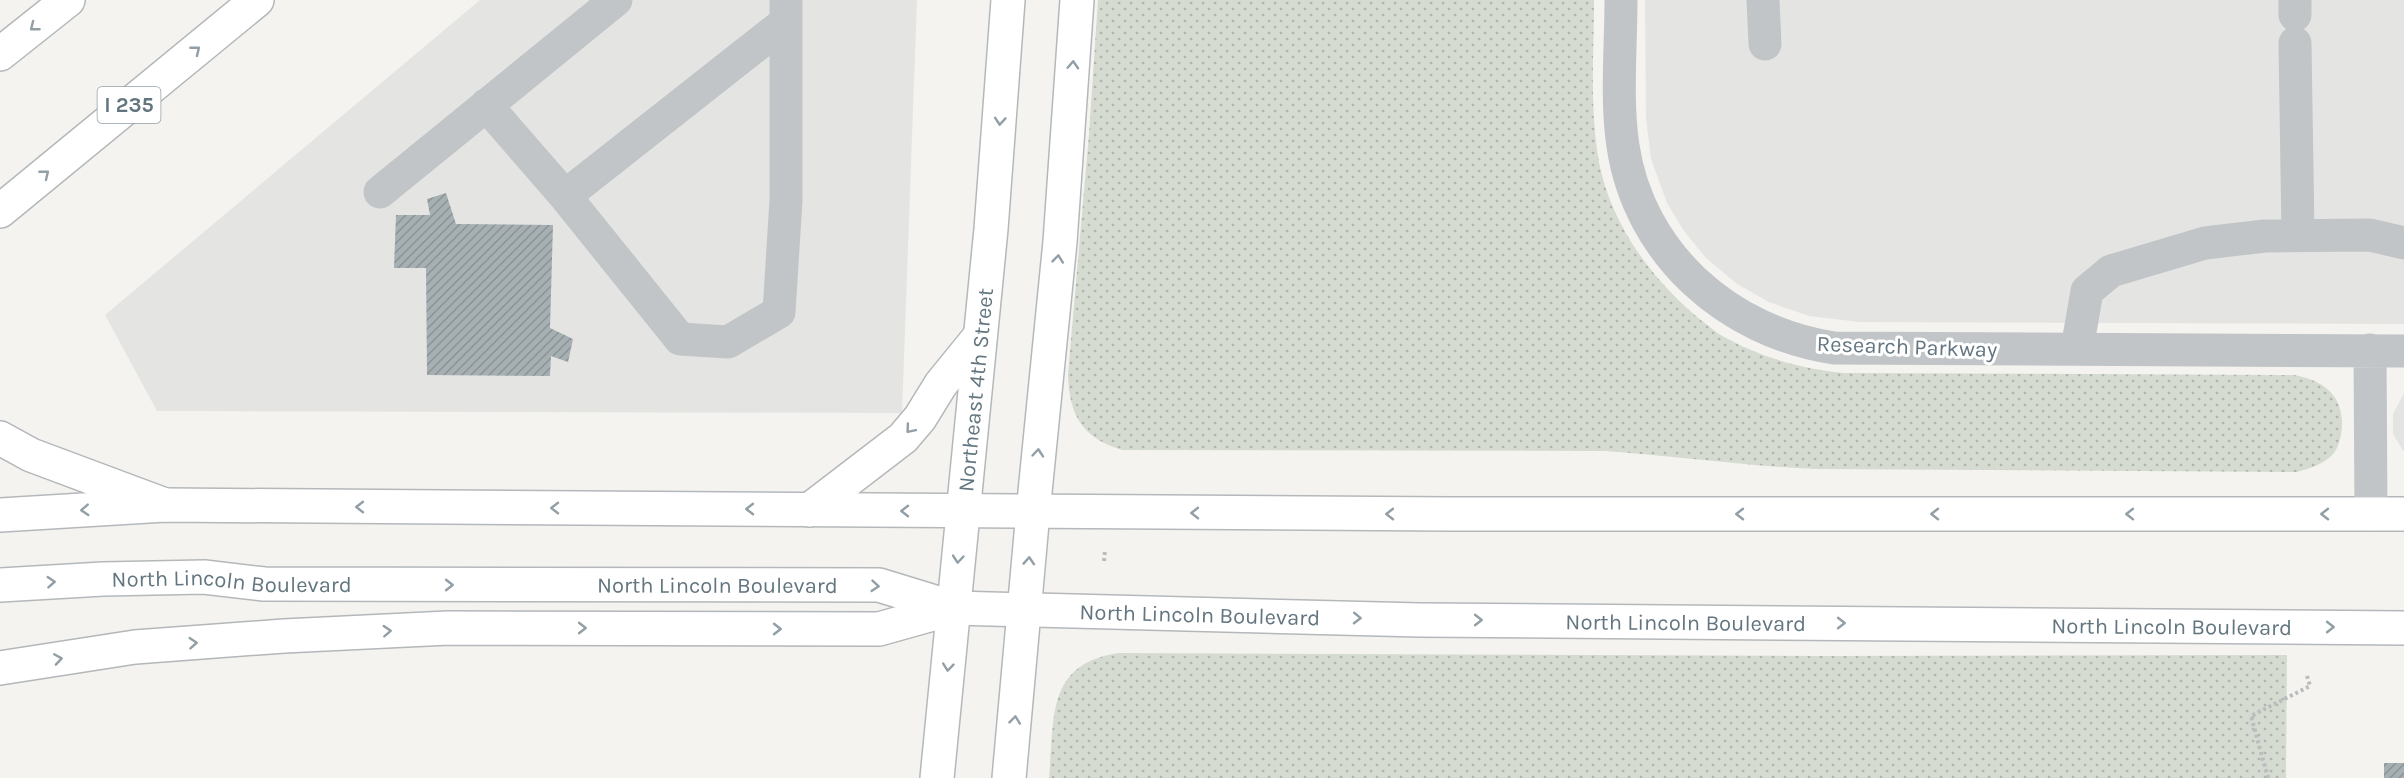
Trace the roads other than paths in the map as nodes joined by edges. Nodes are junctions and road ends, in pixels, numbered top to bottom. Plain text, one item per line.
1 (69, 0) edge
2 (257, 0) edge
3 (616, 0) edge
4 (1008, 0) edge
5 (1077, 0) edge
6 (1621, 0) edge
7 (1763, 0) edge
8 (786, 11) edge
9 (2295, 19) edge
10 (1765, 44) dead end
11 (0, 54) edge
12 (486, 105) junction
13 (380, 192) dead end
14 (565, 196) junction
15 (0, 211) edge
16 (2298, 235) junction
17 (2404, 243) edge
18 (980, 336) junction
19 (2077, 349) junction
20 (2370, 350) junction
21 (2404, 351) edge
22 (0, 438) edge
23 (165, 506) junction
24 (809, 510) junction
25 (963, 510) junction
26 (1033, 512) junction
27 (2371, 514) junction
28 (2404, 514) edge
29 (0, 515) edge
30 (0, 585) edge
31 (954, 608) junction
32 (1026, 610) junction
33 (2404, 628) edge
34 (0, 668) edge
35 (937, 778) edge
36 (1010, 778) edge

1 -> 11 main road
15 -> 2 main road, I 235
3 - 12 street
4 -> 18 main road, Northeast 4th Street
26 -> 5 main road
6 - 19 street, Research Parkway
7 - 10 street
8 - 14 street
8 - 14 street
9 - 16 street
12 - 13 street
12 - 14 street
16 - 17 street
16 - 19 street
18 -> 24 main road
18 - 25 main road, Northeast 4th Street
19 - 20 street, Research Parkway
20 - 21 street, Research Parkway
20 - 27 street
22 - 23 main road
24 -> 23 main road
23 -> 29 main road
25 -> 24 main road
25 - 26 main road
25 -> 31 main road, Northeast 4th Street
27 -> 26 main road
32 -> 26 main road
27 - 28 main road
30 -> 31 main road, North Lincoln Boulevard
31 - 32 main road, North Lincoln Boulevard
34 -> 31 main road
31 -> 35 main road, Northeast 4th Street
32 -> 33 main road, North Lincoln Boulevard
36 -> 32 main road

